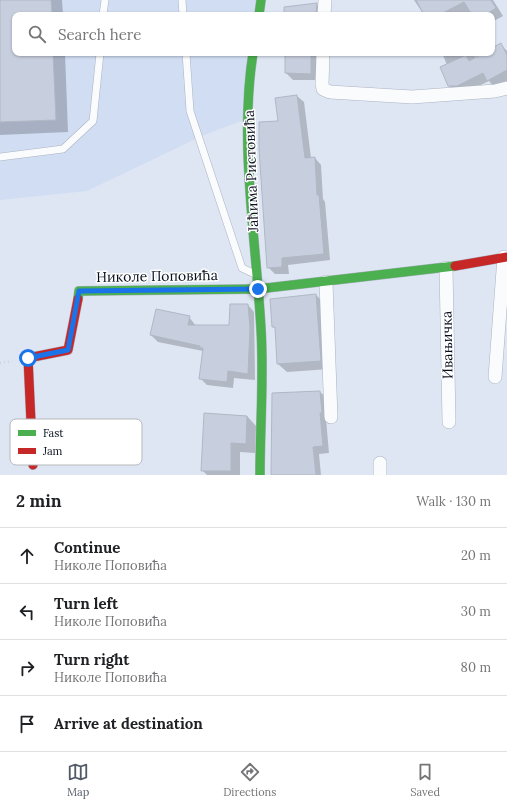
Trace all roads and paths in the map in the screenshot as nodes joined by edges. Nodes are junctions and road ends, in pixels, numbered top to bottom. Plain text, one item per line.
1 (105, 0) edge
2 (182, 0) edge
3 (261, 0) edge
4 (325, 0) edge
5 (103, 12) edge
6 (183, 12) edge
7 (259, 12) edge
8 (324, 12) edge
9 (100, 56) edge
10 (186, 56) edge
11 (253, 56) edge
12 (323, 56) edge
13 (507, 88) edge
14 (0, 157) edge
15 (505, 257) edge
16 (446, 268) junction
17 (256, 274) junction
18 (326, 282) junction
19 (258, 289) junction
20 (495, 377) dead end
21 (331, 417) dead end
22 (31, 419) edge
23 (449, 422) dead end
24 (260, 475) edge

1 - 5 lane
2 - 6 lane
3 - 7 street
4 - 8 street
9 - 14 lane
10 - 17 lane
11 - 17 street, Јаћима Ристовића
12 - 13 street
15 - 16 street
15 - 20 street
16 - 18 street
16 - 23 street, Ивањичка
17 - 19 street, Јаћима Ристовића
18 - 19 street
18 - 21 street
19 - 22 street, Николе Поповића
19 - 24 street

